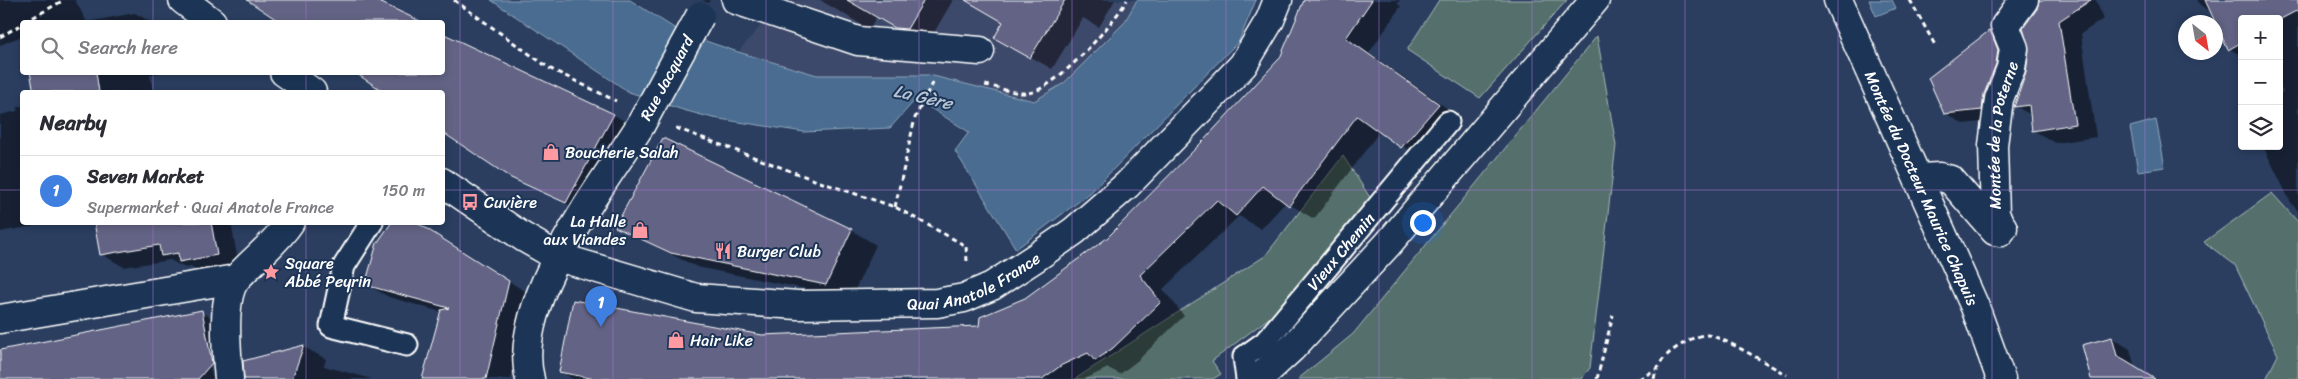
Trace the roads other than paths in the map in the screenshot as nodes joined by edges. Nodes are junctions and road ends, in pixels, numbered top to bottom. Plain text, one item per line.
1 (183, 0) edge
2 (736, 0) edge
3 (1278, 0) edge
4 (1595, 0) edge
5 (1838, 0) edge
6 (2024, 0) edge
7 (705, 8) edge
8 (209, 20) edge
9 (980, 51) dead end
10 (288, 75) edge
11 (309, 90) edge
12 (1448, 122) dead end
13 (1919, 178) junction
14 (445, 184) edge
15 (287, 225) edge
16 (370, 225) edge
17 (558, 257) junction
18 (235, 280) junction
19 (0, 320) edge
20 (406, 345) dead end
21 (229, 379) edge
22 (530, 379) edge
23 (1247, 379) edge
24 (1258, 379) edge
25 (2001, 379) edge

1 - 8 street
2 - 9 street
3 - 17 street, Quai Anatole France
4 - 24 street
5 - 13 street, Montée du Docteur Maurice Chapuis
6 - 13 street, Montée de la Poterne
7 - 17 street, Rue Jacquard, bridge
10 - 11 street
12 - 23 lane, Vieux Chemin
13 - 25 street, Montée du Docteur Maurice Chapuis
14 - 17 street, Quai Anatole France
15 - 18 street
16 - 20 lane
17 - 22 street
18 - 19 street
18 - 21 street

